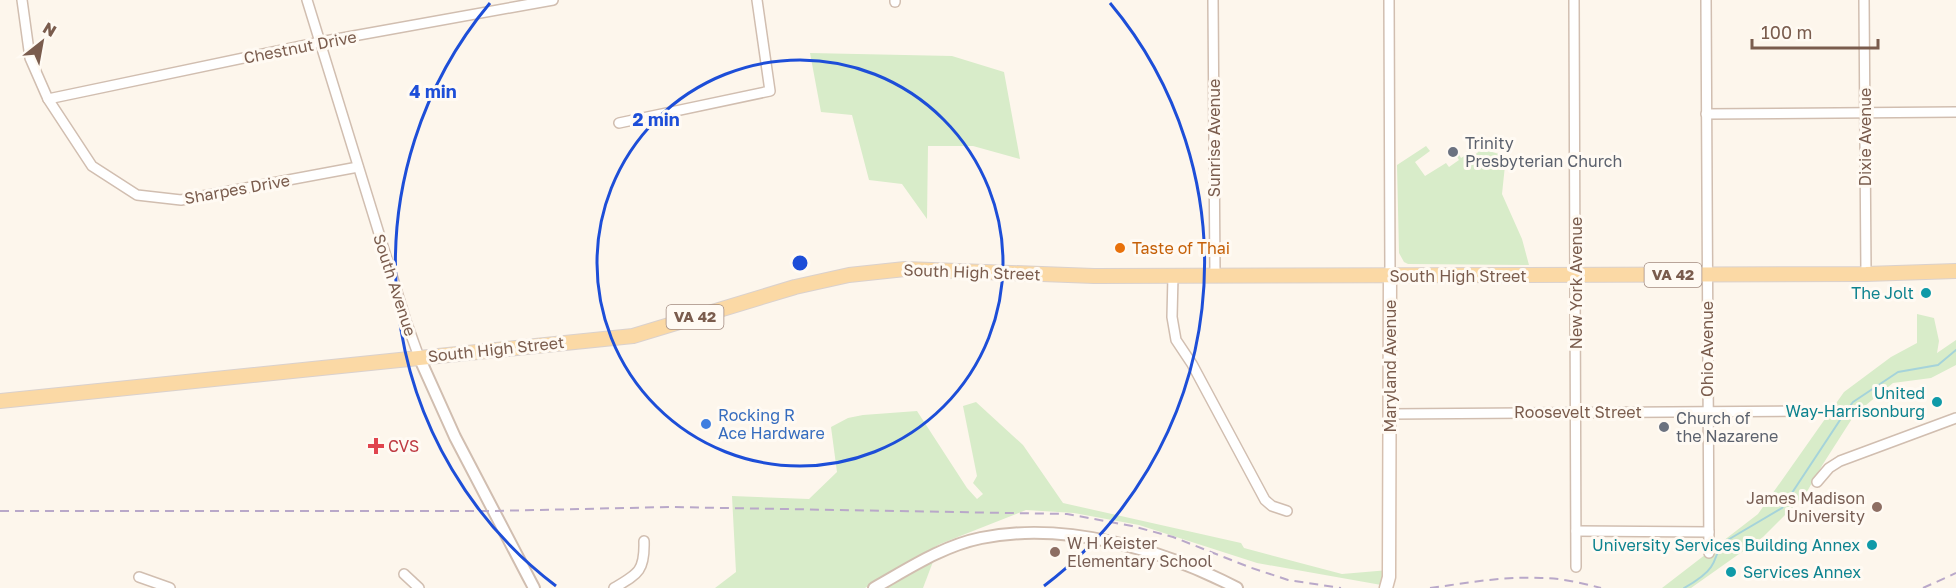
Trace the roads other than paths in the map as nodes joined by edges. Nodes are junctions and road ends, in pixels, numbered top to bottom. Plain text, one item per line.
1 (22, 0) edge
2 (307, 0) edge
3 (553, 0) edge
4 (757, 0) edge
5 (1214, 0) edge
6 (1389, 0) edge
7 (1574, 0) edge
8 (1706, 0) edge
9 (1864, 0) edge
10 (320, 42) junction
11 (48, 99) junction
12 (1956, 112) edge
13 (1865, 113) junction
14 (1706, 114) junction
15 (619, 123) dead end
16 (358, 167) junction
17 (1956, 271) edge
18 (1866, 274) junction
19 (1576, 275) junction
20 (1706, 275) junction
21 (1173, 276) junction
22 (1215, 276) junction
23 (1390, 276) junction
24 (419, 357) junction
25 (0, 400) edge
26 (1801, 411) dead end
27 (1576, 412) junction
28 (1707, 412) junction
29 (1391, 414) junction
30 (1956, 418) edge
31 (1817, 482) dead end
32 (1287, 511) dead end
33 (1576, 531) junction
34 (1709, 532) junction
35 (644, 540) dead end
36 (1709, 553) dead end
37 (1576, 567) dead end
38 (404, 574) dead end
39 (138, 577) dead end
40 (170, 588) edge
41 (419, 588) edge
42 (534, 588) edge
43 (614, 588) edge
44 (874, 588) edge
45 (1237, 588) edge
46 (1386, 588) edge

1 - 11 street, Sharpes Drive
2 - 10 street, South Avenue
3 - 10 street, Chestnut Drive
4 - 15 street
5 - 22 street, Sunrise Avenue
6 - 23 street, Maryland Avenue
7 - 19 street, New York Avenue
8 - 14 street, Ohio Avenue
9 - 13 street, Dixie Avenue
10 - 11 street, Chestnut Drive
10 - 16 street, South Avenue
11 - 16 street, Sharpes Drive
12 - 13 street
13 - 14 street
13 - 18 street, Dixie Avenue
14 - 20 street, Ohio Avenue
16 - 24 street, South Avenue
17 - 18 main road, South High Street / VA 42
18 - 20 main road, South High Street / VA 42
19 - 20 main road, South High Street / VA 42
19 - 23 main road, South High Street / VA 42
19 - 27 street, New York Avenue
20 - 28 street, Ohio Avenue
21 - 22 main road, South High Street / VA 42
21 - 24 main road, South High Street / VA 42
21 - 32 street
22 - 23 main road, South High Street / VA 42
23 - 29 main road, Maryland Avenue
24 - 25 main road, South High Street / VA 42
24 - 42 street, South Avenue
26 - 28 street, Roosevelt Street
27 - 28 street, Roosevelt Street
27 - 29 street, Roosevelt Street
27 - 33 street, New York Avenue
28 - 34 street, Ohio Avenue
29 - 46 main road, Maryland Avenue
30 - 31 street
33 - 34 street
33 - 37 street, New York Avenue
34 - 36 street, Ohio Avenue
35 - 43 street
38 - 41 street
39 - 40 street
44 - 45 street

